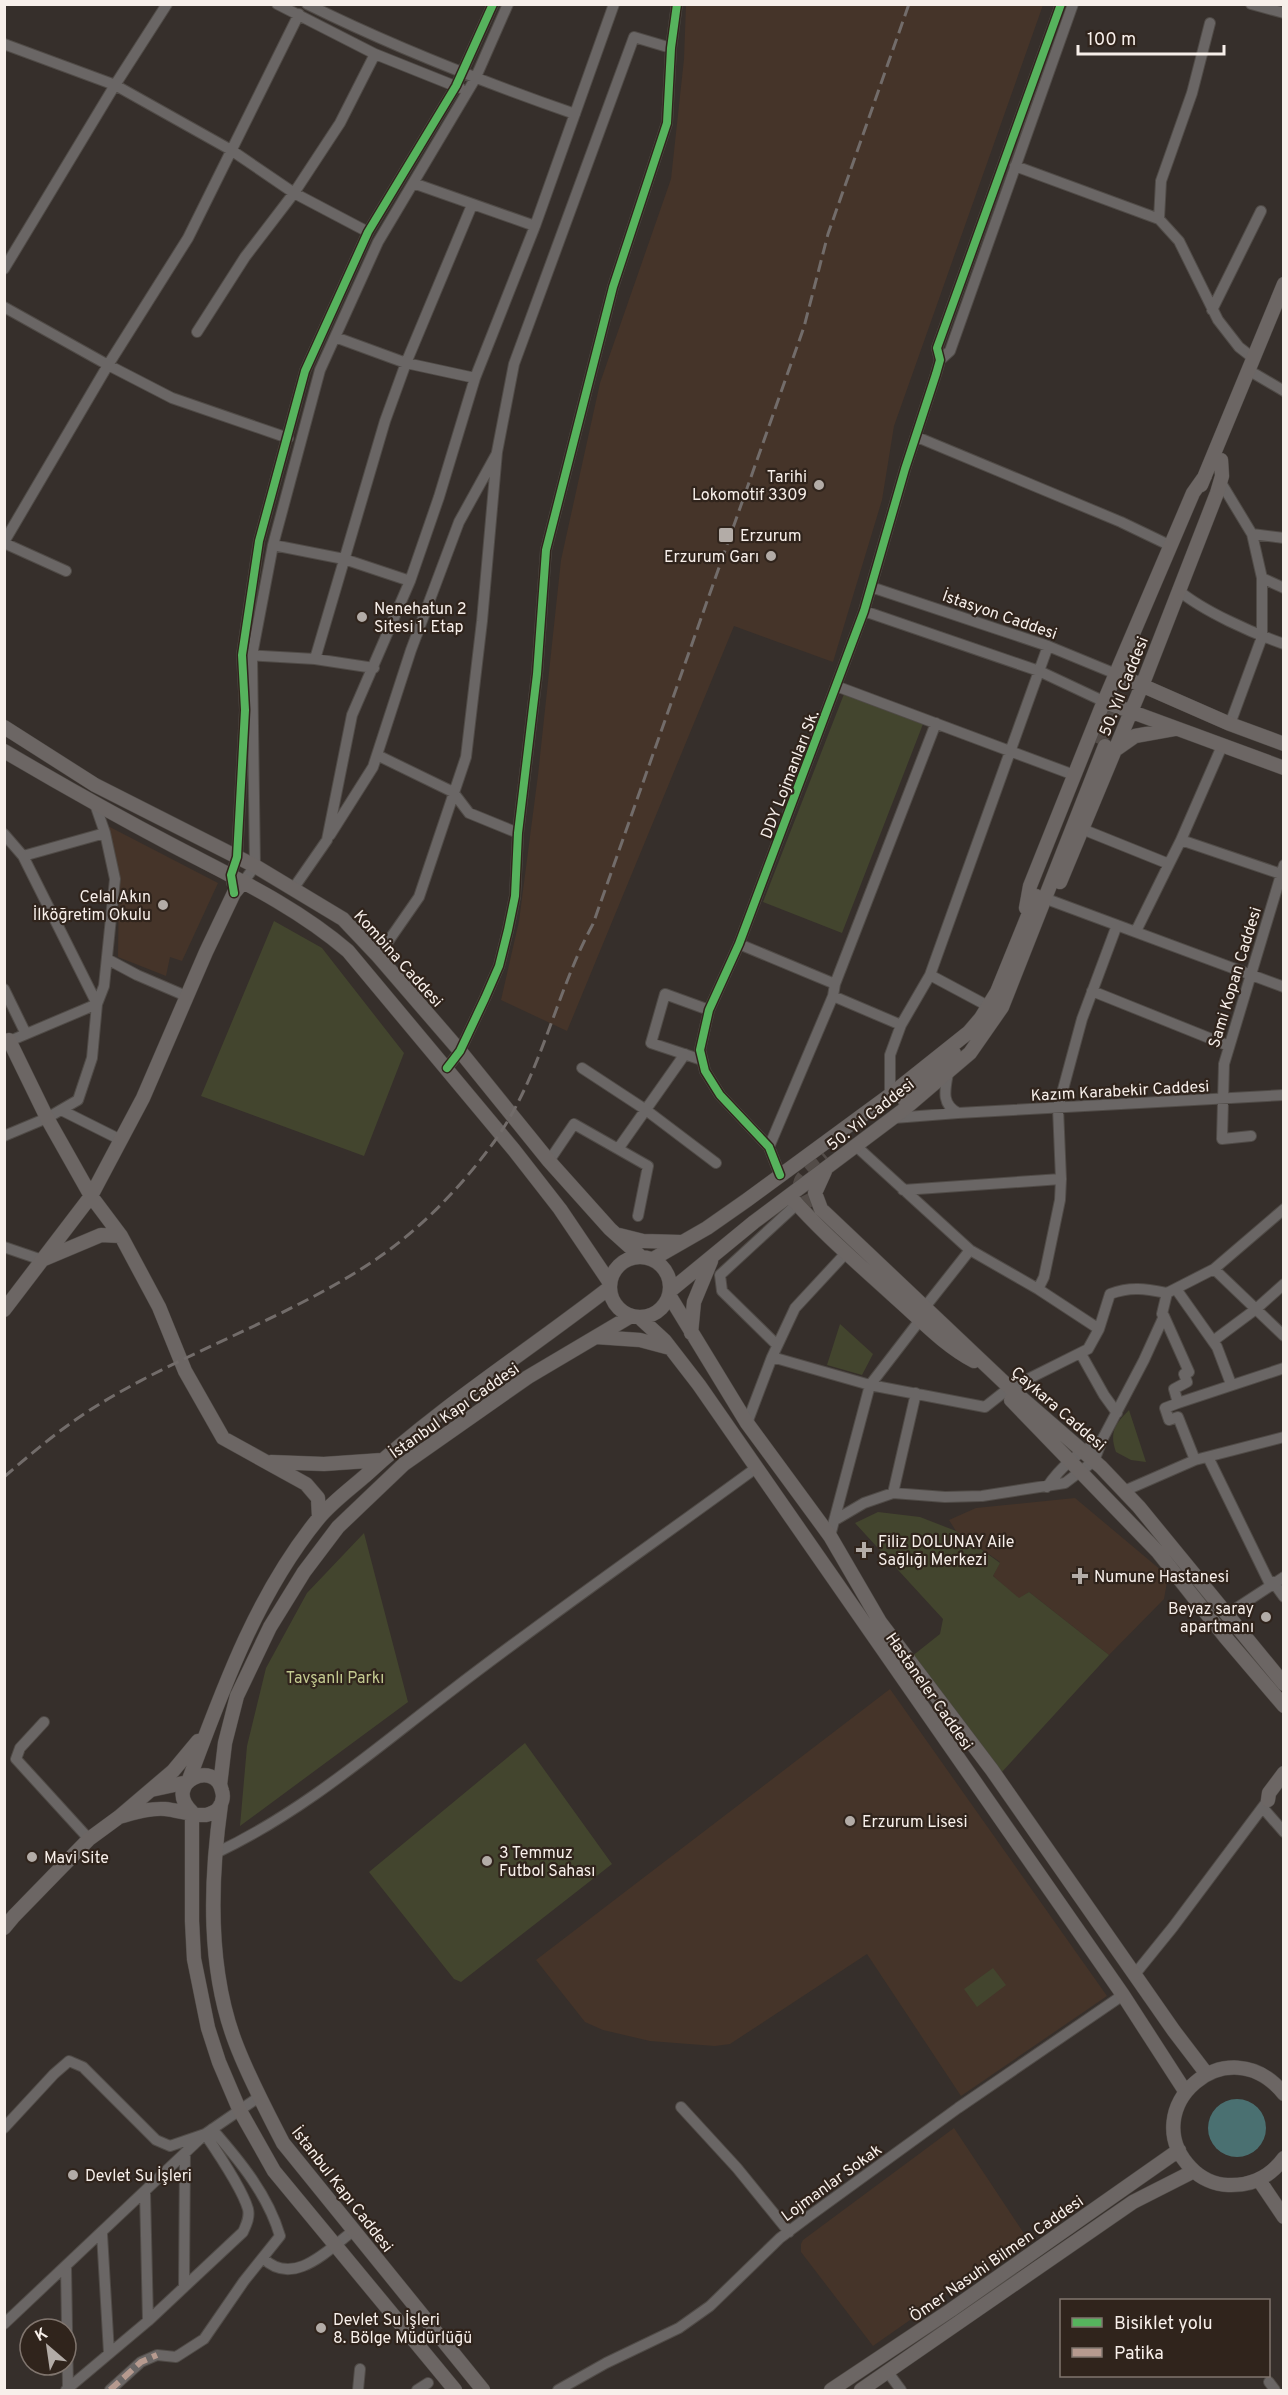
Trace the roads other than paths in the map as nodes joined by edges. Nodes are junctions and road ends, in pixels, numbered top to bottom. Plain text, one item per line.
1 (167, 4) edge
2 (277, 4) edge
3 (307, 4) edge
4 (493, 4) edge
5 (508, 4) edge
6 (614, 4) edge
7 (677, 4) edge
8 (1061, 4) edge
9 (1073, 4) edge
10 (1251, 4) edge
11 (1284, 13) edge
12 (299, 14) junction
13 (1210, 23) dead end
14 (4, 44) edge
15 (671, 48) junction
16 (375, 54) junction
17 (461, 73) junction
18 (475, 79) junction
19 (115, 85) junction
20 (456, 86) junction
21 (467, 93) junction
22 (575, 114) junction
23 (231, 150) junction
24 (1015, 166) junction
25 (413, 183) junction
26 (294, 193) junction
27 (472, 205) junction
28 (1261, 212) dead end
29 (1159, 219) junction
30 (535, 226) junction
31 (368, 232) junction
32 (4, 269) edge
33 (1284, 284) edge
34 (1284, 303) edge
35 (4, 307) edge
36 (1212, 310) junction
37 (197, 332) dead end
38 (335, 338) junction
39 (1253, 358) junction
40 (940, 360) junction
41 (406, 363) junction
42 (108, 365) junction
43 (1255, 374) junction
44 (475, 378) junction
45 (1284, 391) edge
46 (917, 437) junction
47 (288, 438) junction
48 (497, 452) junction
49 (1221, 460) junction
50 (1205, 476) junction
51 (1220, 482) junction
52 (1252, 534) junction
53 (1284, 538) edge
54 (4, 543) edge
55 (273, 545) junction
56 (1171, 546) junction
57 (344, 559) junction
58 (66, 572) dead end
59 (1262, 578) junction
60 (410, 581) junction
61 (871, 587) junction
62 (1284, 588) edge
63 (1178, 590) junction
64 (864, 611) junction
65 (1262, 637) junction
66 (1284, 644) edge
67 (1048, 646) junction
68 (247, 655) junction
69 (315, 659) junction
70 (374, 668) junction
71 (1039, 671) junction
72 (1116, 674) junction
73 (836, 686) junction
74 (1141, 686) junction
75 (1105, 702) junction
76 (1130, 711) junction
77 (936, 723) junction
78 (1230, 724) junction
79 (4, 726) edge
80 (1177, 729) junction
81 (1284, 744) edge
82 (1106, 746) junction
83 (1222, 746) junction
84 (4, 751) edge
85 (1011, 751) junction
86 (377, 754) junction
87 (1284, 768) edge
88 (1074, 775) junction
89 (453, 792) junction
90 (95, 804) junction
91 (1082, 829) junction
92 (105, 833) junction
93 (518, 833) junction
94 (4, 834) edge
95 (327, 840) junction
96 (1181, 840) junction
97 (23, 856) junction
98 (237, 857) junction
99 (1168, 864) junction
100 (255, 866) junction
101 (1282, 871) edge
102 (231, 875) junction
103 (244, 881) junction
104 (293, 889) junction
105 (234, 893) junction
106 (1052, 901) junction
107 (1032, 919) junction
108 (1117, 925) junction
109 (1136, 931) junction
110 (739, 944) junction
111 (378, 956) junction
112 (107, 959) junction
113 (930, 975) junction
114 (1250, 975) junction
115 (835, 984) junction
116 (1284, 987) edge
117 (4, 989) edge
118 (1092, 991) junction
119 (186, 996) junction
120 (833, 996) junction
121 (97, 1004) junction
122 (988, 1006) junction
123 (709, 1010) junction
124 (901, 1025) junction
125 (969, 1032) junction
126 (26, 1034) junction
127 (7, 1041) edge
128 (1229, 1046) junction
129 (460, 1052) junction
130 (685, 1054) junction
131 (702, 1060) junction
132 (447, 1068) junction
133 (582, 1068) dead end
134 (948, 1073) junction
135 (890, 1095) junction
136 (1284, 1095) edge
137 (1224, 1099) junction
138 (1058, 1108) junction
139 (61, 1110) junction
140 (646, 1110) junction
141 (958, 1113) junction
142 (47, 1118) junction
143 (894, 1118) junction
144 (4, 1136) edge
145 (1251, 1136) dead end
146 (121, 1140) junction
147 (856, 1146) junction
148 (769, 1147) junction
149 (618, 1149) junction
150 (549, 1161) junction
151 (716, 1163) dead end
152 (827, 1163) junction
153 (780, 1175) junction
154 (1061, 1179) junction
155 (903, 1190) junction
156 (91, 1196) junction
157 (799, 1203) junction
158 (1284, 1209) edge
159 (638, 1216) dead end
160 (614, 1233) junction
161 (121, 1236) junction
162 (682, 1242) junction
163 (4, 1247) edge
164 (970, 1250) junction
165 (846, 1253) junction
166 (647, 1258) junction
167 (712, 1259) junction
168 (42, 1260) junction
169 (1214, 1269) junction
170 (1284, 1284) edge
171 (610, 1285) junction
172 (1038, 1289) junction
173 (1171, 1291) junction
174 (669, 1293) junction
175 (4, 1310) edge
176 (1256, 1310) junction
177 (922, 1314) junction
178 (1164, 1316) junction
179 (635, 1317) junction
180 (1099, 1329) junction
181 (691, 1333) junction
182 (1283, 1334) edge
183 (596, 1337) junction
184 (1213, 1341) junction
185 (777, 1345) junction
186 (672, 1349) junction
187 (1081, 1354) junction
188 (772, 1357) junction
189 (974, 1361) junction
190 (1284, 1368) edge
191 (1231, 1384) junction
192 (870, 1385) junction
193 (1007, 1390) junction
194 (916, 1394) junction
195 (1178, 1403) junction
196 (1118, 1413) junction
197 (747, 1423) junction
198 (1284, 1437) edge
199 (1102, 1440) junction
200 (1076, 1455) junction
201 (1208, 1457) junction
202 (382, 1460) junction
203 (1195, 1460) junction
204 (263, 1461) junction
205 (1094, 1461) junction
206 (756, 1468) junction
207 (1083, 1472) junction
208 (1047, 1487) junction
209 (1124, 1491) junction
210 (893, 1492) junction
211 (319, 1517) junction
212 (835, 1520) junction
213 (830, 1536) junction
214 (1276, 1581) edge
215 (1284, 1597) edge
216 (1226, 1615) junction
217 (1284, 1684) edge
218 (1284, 1706) edge
219 (44, 1722) dead end
220 (207, 1729) junction
221 (1284, 1773) edge
222 (188, 1782) junction
223 (220, 1785) junction
224 (1284, 1788) edge
225 (151, 1790) junction
226 (221, 1804) junction
227 (1266, 1804) junction
228 (192, 1812) junction
229 (119, 1817) junction
230 (1284, 1833) edge
231 (89, 1839) junction
232 (216, 1852) junction
233 (9, 1912) edge
234 (4, 1928) edge
235 (1135, 1974) junction
236 (1123, 1995) junction
237 (1206, 2073) junction
238 (1279, 2081) edge
239 (1185, 2091) junction
240 (1284, 2094) edge
241 (259, 2097) junction
242 (681, 2107) dead end
243 (239, 2109) junction
244 (4, 2128) edge
245 (208, 2132) junction
246 (1179, 2150) junction
247 (185, 2154) junction
248 (1282, 2166) edge
249 (1194, 2171) junction
250 (1259, 2180) junction
251 (145, 2192) junction
252 (1284, 2217) edge
253 (353, 2231) junction
254 (789, 2232) junction
255 (102, 2234) junction
256 (334, 2246) junction
257 (263, 2258) junction
258 (66, 2266) junction
259 (184, 2287) junction
260 (148, 2321) junction
261 (4, 2324) edge
262 (109, 2353) junction
263 (878, 2359) junction
264 (865, 2368) junction
265 (360, 2369) dead end
266 (887, 2371) junction
267 (428, 2383) dead end
268 (878, 2386) edge
269 (67, 2390) edge
270 (110, 2391) edge
271 (358, 2391) edge
272 (417, 2391) edge
273 (455, 2391) edge
274 (483, 2391) edge
275 (558, 2391) edge
276 (831, 2391) edge
277 (861, 2391) edge
278 (901, 2391) edge

1 - 19 street
2 - 12 street
3 - 17 street
4 - 17 street
5 - 18 street
6 - 22 street
7 - 15 street
8 - 40 street
9 - 24 street
10 - 11 street
12 - 16 street
12 - 23 street
13 - 29 street
14 - 19 street
15 - 48 street
15 - 93 street
16 - 20 street
16 - 26 street
17 - 18 street
17 - 20 street
18 - 21 street
18 - 22 street
19 - 23 street
19 - 32 street
20 - 21 street
20 - 31 street
21 - 25 street
22 - 30 street
23 - 26 street
23 - 42 street
24 - 29 street
24 - 40 street
25 - 27 street
25 - 38 street
26 - 31 street
26 - 37 street
27 - 30 street
27 - 41 street
28 - 36 street
29 - 36 street
30 - 44 street
31 - 47 street
33 - 39 main road, 50. Yıl Caddesi
34 - 43 main road, 50. Yıl Caddesi
35 - 42 street
36 - 39 street
38 - 41 street
38 - 55 street
39 - 50 main road, 50. Yıl Caddesi
40 - 46 street, DDY Lojmanları Sk.
41 - 44 street
41 - 57 street
42 - 47 street
42 - 54 street
43 - 45 street
43 - 49 main road, 50. Yıl Caddesi
44 - 60 street
46 - 56 street
46 - 61 street, DDY Lojmanları Sk.
47 - 68 street
48 - 86 street
48 - 89 street
49 - 50 main road, 50. Yıl Caddesi
49 - 51 main road, 50. Yıl Caddesi
50 - 56 main road, 50. Yıl Caddesi
51 - 52 street
51 - 63 main road, 50. Yıl Caddesi
52 - 53 street
52 - 59 street
54 - 58 street
55 - 57 street
55 - 68 street
56 - 72 main road, 50. Yıl Caddesi
57 - 60 street
57 - 69 street
59 - 62 street
59 - 65 street
60 - 70 street
61 - 64 street, DDY Lojmanları Sk.
61 - 67 street, İstasyon Caddesi
63 - 65 street
63 - 74 main road, 50. Yıl Caddesi
64 - 71 street
64 - 73 street, DDY Lojmanları Sk.
65 - 66 street
65 - 78 street
67 - 71 street
67 - 72 street, İstasyon Caddesi
68 - 69 street
68 - 98 street
68 - 100 street
69 - 70 street
70 - 95 street
71 - 75 street
71 - 85 street
72 - 74 main road
72 - 75 main road, 50. Yıl Caddesi
73 - 77 street
73 - 110 street, DDY Lojmanları Sk.
74 - 76 main road, 50. Yıl Caddesi
74 - 78 main road
75 - 76 main road
75 - 88 main road, 50. Yıl Caddesi
76 - 80 main road
76 - 82 main road, 50. Yıl Caddesi
77 - 85 street
77 - 115 street
78 - 81 main road
79 - 98 main road, Kombina Caddesi
80 - 82 main road
80 - 83 main road
82 - 91 main road, 50. Yıl Caddesi
82 - 107 main road, 50. Yıl Caddesi
83 - 87 main road
83 - 96 street
84 - 90 main road, Kombina Caddesi
85 - 88 street
85 - 113 street
86 - 89 street
86 - 95 street
88 - 107 main road, 50. Yıl Caddesi
89 - 93 street
89 - 111 street
90 - 92 street
90 - 102 main road, Kombina Caddesi
91 - 99 street
91 - 106 main road, 50. Yıl Caddesi
92 - 97 street
92 - 112 street
93 - 129 street
94 - 97 street
95 - 104 street
96 - 99 street
96 - 101 street
97 - 121 street
98 - 100 main road, Kombina Caddesi
98 - 102 street
99 - 109 street
100 - 103 street
100 - 104 main road, Kombina Caddesi
101 - 114 street, Sami Kopan Caddesi
102 - 103 main road, Kombina Caddesi
102 - 105 street
103 - 105 main road
103 - 132 main road, Kombina Caddesi
104 - 111 main road, Kombina Caddesi
105 - 119 main road
106 - 107 main road, 50. Yıl Caddesi
106 - 108 street
107 - 122 main road, 50. Yıl Caddesi
107 - 134 main road, 50. Yıl Caddesi
108 - 109 street
108 - 118 street
109 - 114 street
110 - 115 street
110 - 123 street, DDY Lojmanları Sk.
111 - 129 main road, Kombina Caddesi
112 - 119 street
112 - 121 street
113 - 122 street
113 - 124 street
114 - 116 street
114 - 128 street, Sami Kopan Caddesi
115 - 120 street
117 - 126 street
118 - 128 street
118 - 138 street
119 - 146 main road
120 - 124 street
120 - 148 street
121 - 126 street
121 - 139 street
122 - 125 main road, 50. Yıl Caddesi
123 - 130 street
123 - 131 street, DDY Lojmanları Sk.
124 - 135 street
125 - 135 main road, 50. Yıl Caddesi
125 - 152 main road
126 - 127 street
127 - 142 main road
128 - 137 street, Sami Kopan Caddesi
129 - 132 street
129 - 150 main road, Kombina Caddesi
130 - 131 street
130 - 140 street
131 - 148 street
132 - 171 main road, Kombina Caddesi
133 - 140 street
134 - 141 street
134 - 143 main road, 50. Yıl Caddesi
135 - 153 main road, 50. Yıl Caddesi
136 - 137 street, Kazım Karabekir Caddesi
137 - 138 street, Kazım Karabekir Caddesi
137 - 145 street, Sami Kopan Caddesi
138 - 141 street, Kazım Karabekir Caddesi
138 - 154 street
139 - 142 street
139 - 146 street
140 - 149 street
140 - 151 street
141 - 143 street, Kazım Karabekir Caddesi
142 - 144 street
142 - 156 main road
143 - 147 main road, 50. Yıl Caddesi
146 - 156 main road
147 - 152 main road, 50. Yıl Caddesi
147 - 155 street
148 - 153 street
149 - 150 street
149 - 159 street
150 - 160 main road, Kombina Caddesi
152 - 157 main road, 50. Yıl Caddesi
152 - 177 main road, Çaykara Caddesi
153 - 162 main road, 50. Yıl Caddesi
154 - 155 street
154 - 172 street
155 - 164 street
156 - 161 main road
156 - 168 main road
157 - 165 main road
157 - 167 main road, 50. Yıl Caddesi
157 - 185 street
157 - 189 main road, Çaykara Caddesi
158 - 169 street
160 - 162 main road
160 - 166 main road, Kombina Caddesi
161 - 168 main road
161 - 204 main road
162 - 166 main road, 50. Yıl Caddesi
163 - 168 street
164 - 172 street
164 - 177 street
165 - 177 main road
165 - 185 street
166 - 171 main road
166 - 174 main road
167 - 174 main road, 50. Yıl Caddesi
167 - 181 main road
168 - 175 main road
169 - 173 street
169 - 176 street
170 - 176 street
171 - 179 main road
171 - 202 main road
172 - 180 street
173 - 178 street
173 - 180 street
173 - 184 street
174 - 179 main road
174 - 181 main road, Hastaneler Caddesi
176 - 182 street
176 - 184 street
177 - 189 main road
177 - 192 street
177 - 193 main road, Çaykara Caddesi
178 - 195 street
178 - 196 street
179 - 183 main road, İstanbul Kapı Caddesi
179 - 186 main road, Hastaneler Caddesi
180 - 187 street
181 - 197 main road, Hastaneler Caddesi
183 - 186 main road
183 - 223 main road, İstanbul Kapı Caddesi
184 - 191 street
185 - 188 street
186 - 206 main road, Hastaneler Caddesi
187 - 193 street
187 - 196 street
188 - 192 street
188 - 197 street
189 - 193 main road, Çaykara Caddesi
190 - 191 street
191 - 195 street
192 - 194 street
192 - 212 street
193 - 194 street
193 - 200 main road, Çaykara Caddesi
194 - 210 street
195 - 203 street
196 - 199 street
197 - 213 main road, Hastaneler Caddesi
198 - 201 street
199 - 200 street
199 - 205 street
200 - 205 main road, Çaykara Caddesi
200 - 207 main road, Çaykara Caddesi
200 - 208 street
201 - 203 street
201 - 214 street
202 - 204 main road
202 - 211 main road
203 - 209 street
204 - 211 main road
205 - 207 street
205 - 209 main road, Çaykara Caddesi
206 - 232 street
206 - 236 main road, Hastaneler Caddesi
207 - 208 street
207 - 218 main road, Çaykara Caddesi
208 - 210 street
209 - 216 main road, Çaykara Caddesi
210 - 212 street
211 - 220 main road
212 - 213 street
213 - 235 main road, Hastaneler Caddesi
214 - 215 street
214 - 216 street
216 - 217 main road, Çaykara Caddesi
219 - 231 street
220 - 222 main road
220 - 225 main road
221 - 227 main road
222 - 223 main road
222 - 225 main road
222 - 228 main road
223 - 226 main road
224 - 227 main road
225 - 229 main road
226 - 228 main road
226 - 232 main road, İstanbul Kapı Caddesi
227 - 230 street
227 - 235 street
228 - 229 main road
228 - 243 main road
229 - 231 main road
231 - 233 main road
232 - 241 main road, İstanbul Kapı Caddesi
233 - 234 main road
235 - 237 main road, Hastaneler Caddesi
236 - 239 main road, Hastaneler Caddesi
236 - 254 street, Lojmanlar Sokak
237 - 238 main road
237 - 239 main road
238 - 240 main road
239 - 246 main road
241 - 243 street
241 - 253 main road, İstanbul Kapı Caddesi
242 - 254 street
243 - 245 street
243 - 256 main road
244 - 245 street
245 - 247 street
245 - 257 street
245 - 259 street
246 - 249 main road
246 - 263 main road, Ömer Nasuhi Bilmen Caddesi
247 - 251 street
247 - 259 street
248 - 250 main road
249 - 250 main road
249 - 266 main road, Ömer Nasuhi Bilmen Caddesi
250 - 252 main road
251 - 255 street
251 - 260 street
253 - 256 street
253 - 274 main road, İstanbul Kapı Caddesi
254 - 275 street, Lojmanlar Sokak
255 - 258 street
255 - 262 street
256 - 257 street
256 - 273 main road
257 - 270 street
258 - 261 street
258 - 269 street
259 - 260 street
260 - 262 street
262 - 269 street
263 - 264 main road, Ömer Nasuhi Bilmen Caddesi
263 - 266 main road
264 - 268 main road
264 - 276 main road, Ömer Nasuhi Bilmen Caddesi
265 - 271 street
266 - 268 main road, Ömer Nasuhi Bilmen Caddesi
266 - 278 street
267 - 272 street
268 - 277 main road, Ömer Nasuhi Bilmen Caddesi

